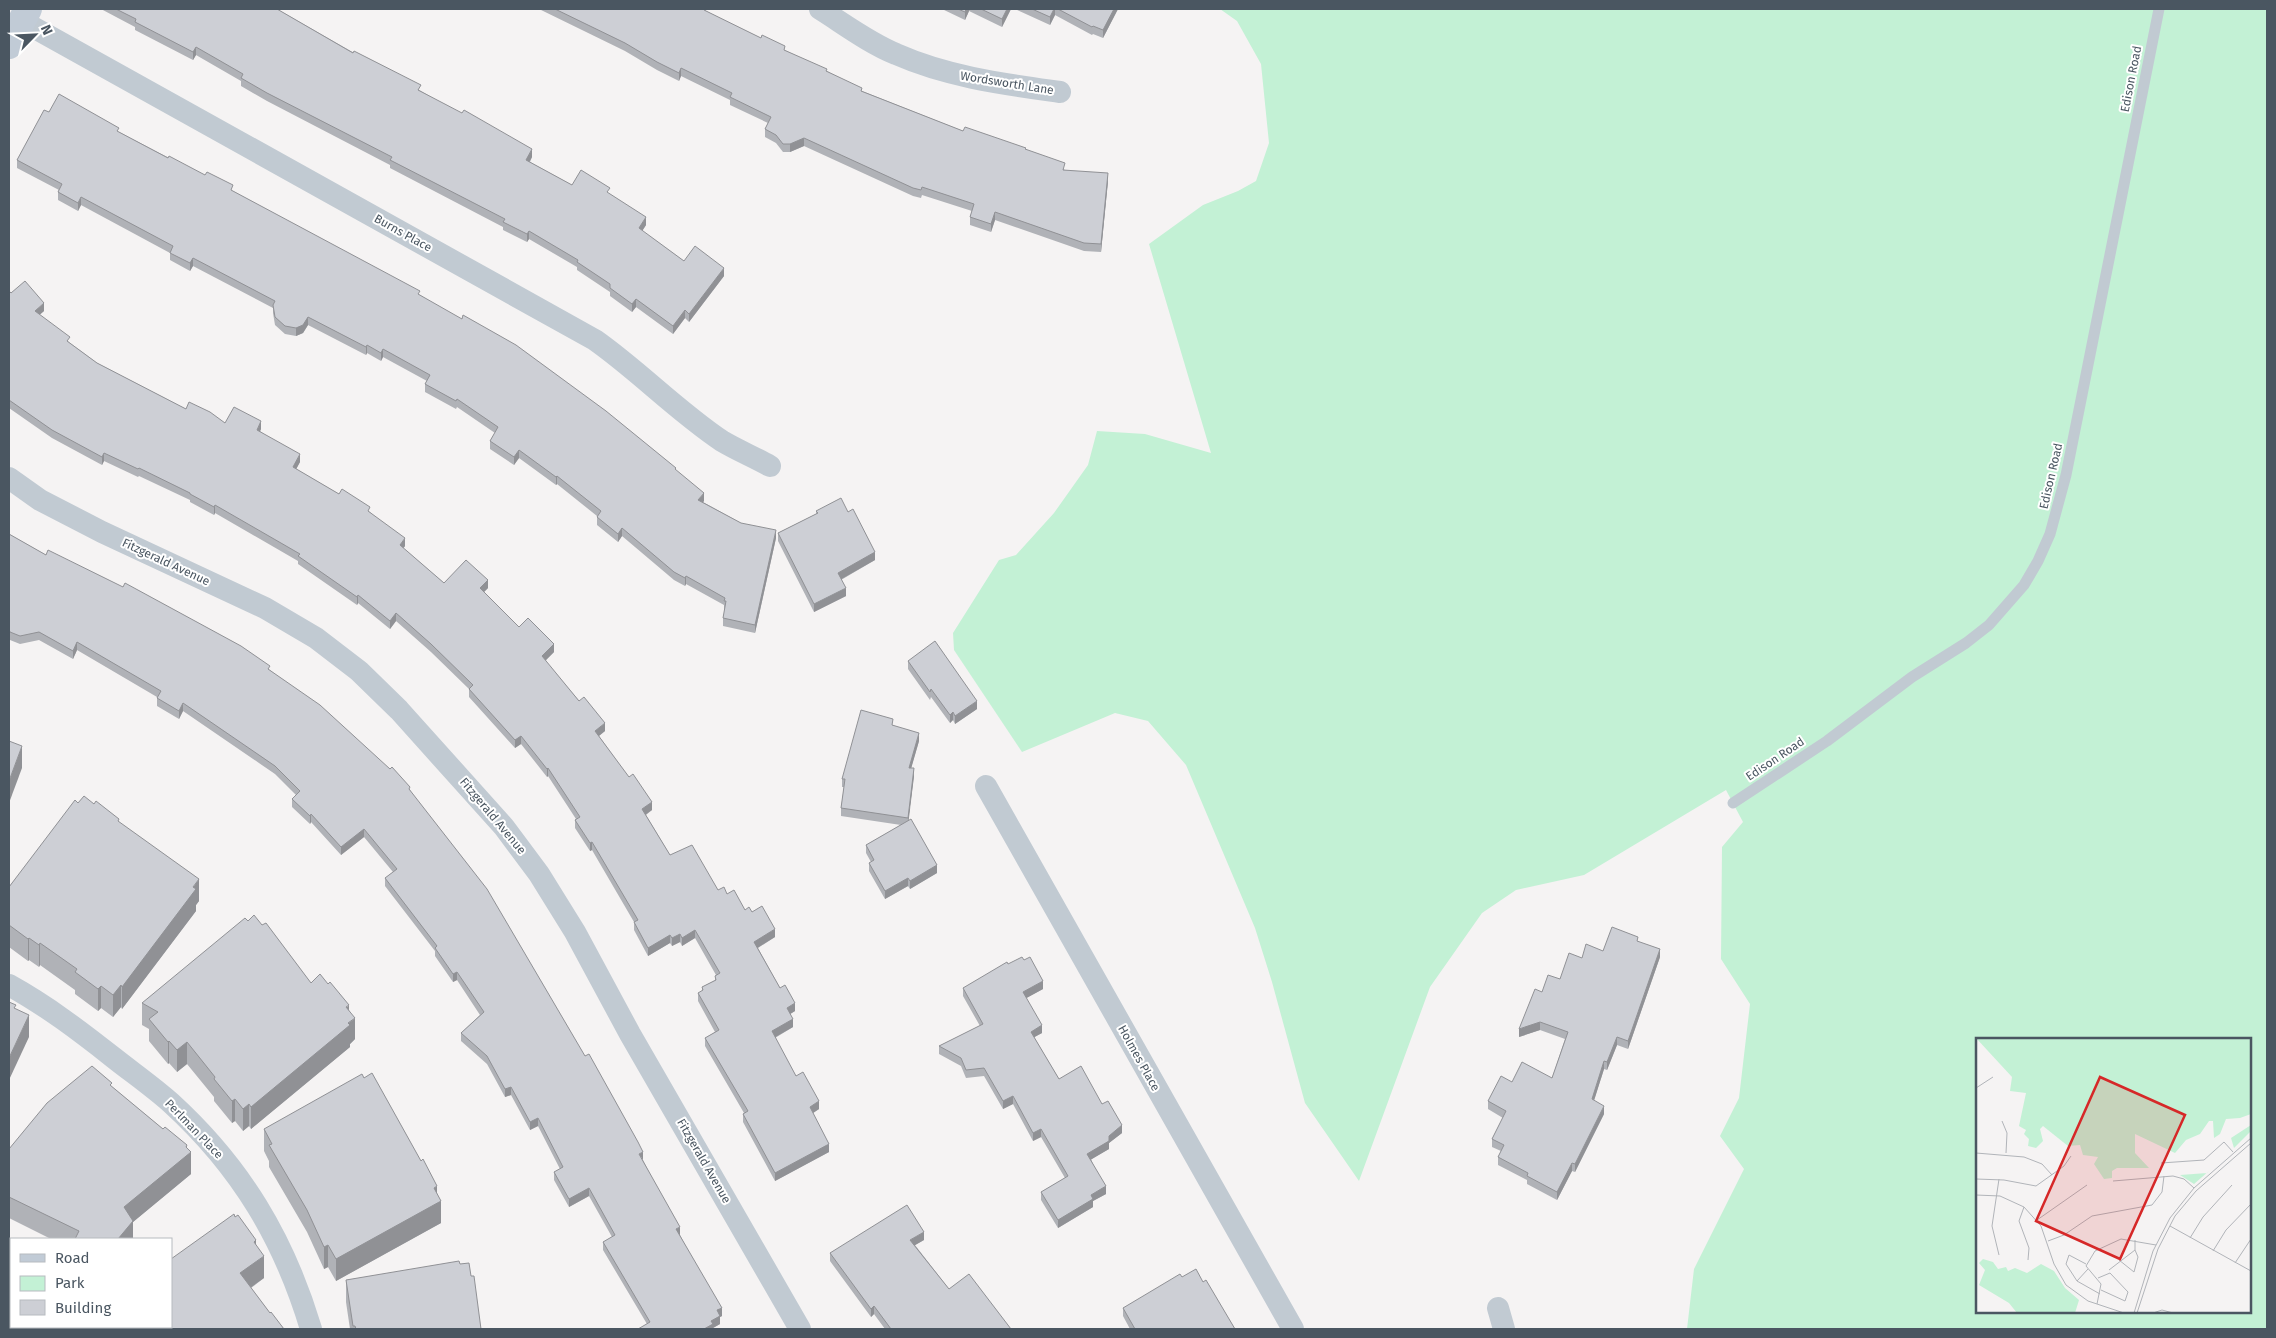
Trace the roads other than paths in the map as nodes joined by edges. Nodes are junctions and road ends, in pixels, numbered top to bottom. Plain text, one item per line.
1 (820, 9) edge
2 (2159, 9) edge
3 (25, 15) edge
4 (9, 45) edge
5 (1060, 92) dead end
6 (770, 466) dead end
7 (9, 478) edge
8 (986, 786) dead end
9 (1733, 803) dead end
10 (9, 985) edge
11 (1498, 1308) dead end
12 (310, 1329) edge
13 (800, 1329) edge
14 (1293, 1329) edge
15 (1504, 1329) edge

1 - 5 street, Wordsworth Lane
2 - 9 lane, Edison Road
3 - 4 main road
3 - 6 street, Burns Place
7 - 13 street, Fitzgerald Avenue
8 - 14 street, Holmes Place
10 - 12 street, Perlman Place
11 - 15 street

